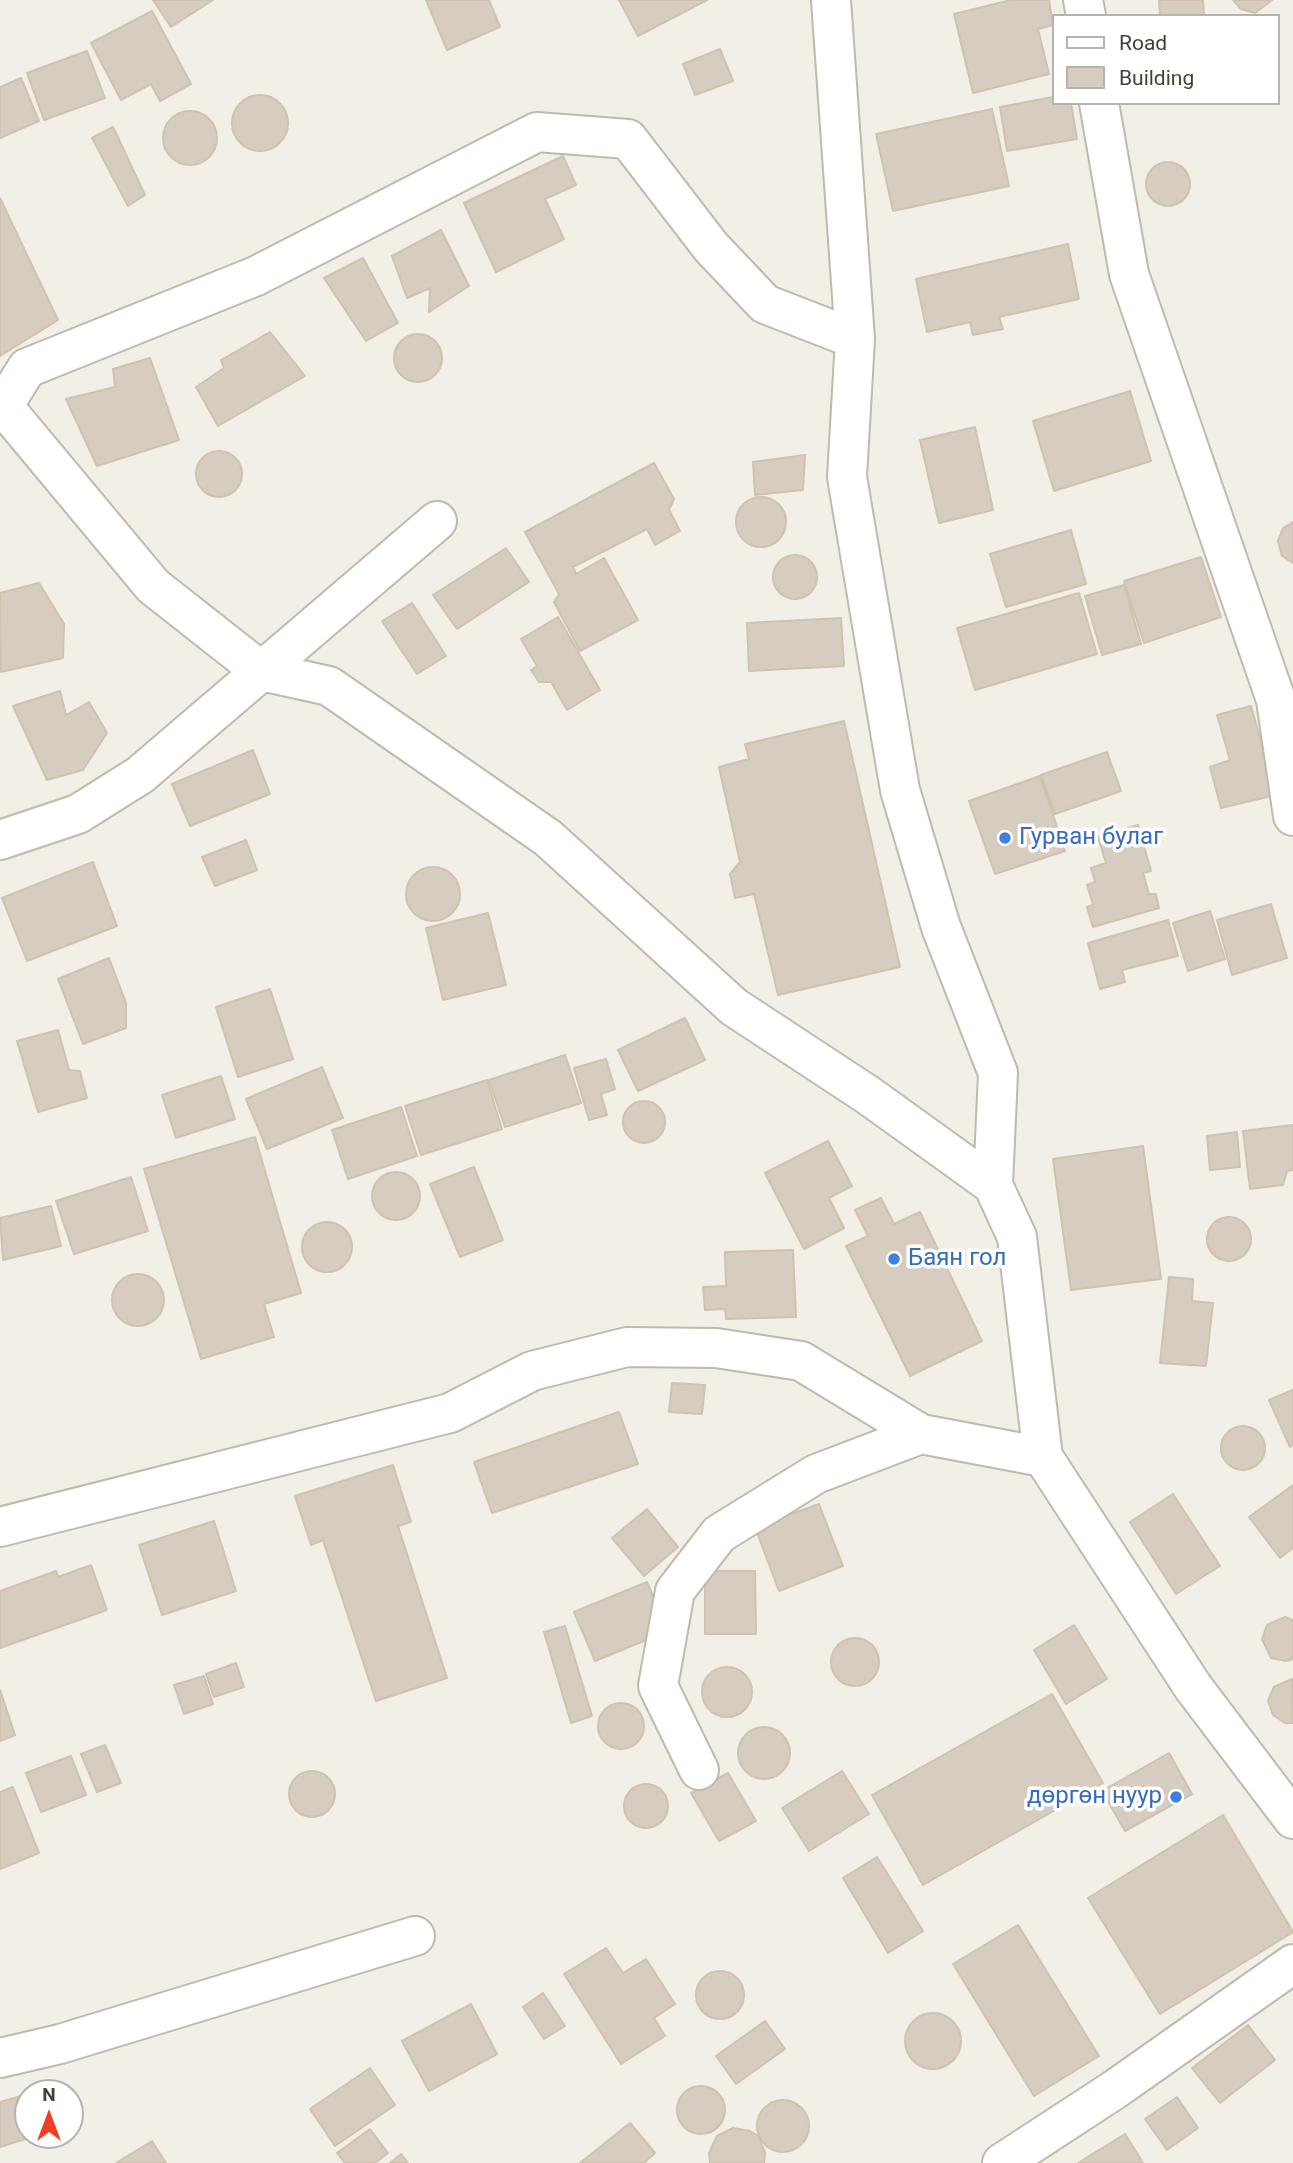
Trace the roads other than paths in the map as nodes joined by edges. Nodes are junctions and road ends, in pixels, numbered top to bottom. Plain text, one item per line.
1 (831, 0) edge
2 (1099, 105) edge
3 (855, 339) junction
4 (1, 405) edge
5 (437, 521) dead end
6 (261, 671) junction
7 (1293, 816) edge
8 (0, 840) edge
9 (993, 1185) junction
10 (921, 1434) junction
11 (1043, 1457) junction
12 (0, 1527) edge
13 (699, 1770) dead end
14 (1293, 1819) edge
15 (415, 1936) dead end
16 (1293, 1964) edge
17 (0, 2058) edge
18 (1002, 2163) edge

1 - 3 street
2 - 7 street
3 - 4 street
3 - 9 street
4 - 6 street
5 - 6 street
6 - 8 street
6 - 9 street
9 - 11 street
10 - 11 street
10 - 12 street
10 - 13 street
11 - 14 street
15 - 17 street
16 - 18 street

